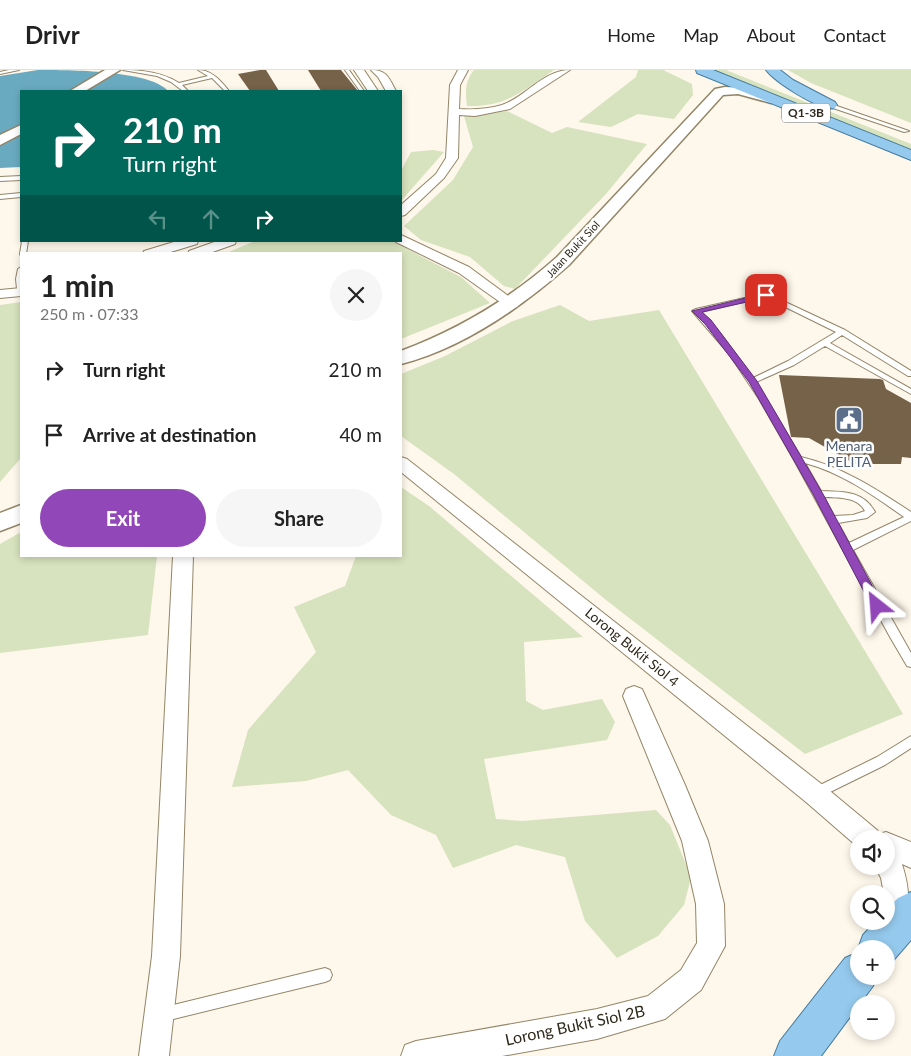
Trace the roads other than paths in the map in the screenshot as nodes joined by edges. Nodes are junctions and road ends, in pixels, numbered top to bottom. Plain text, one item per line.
1 (17, 70) edge
2 (114, 70) edge
3 (125, 70) edge
4 (200, 70) edge
5 (347, 70) edge
6 (358, 70) edge
7 (376, 70) edge
8 (463, 70) edge
9 (565, 70) edge
10 (738, 70) edge
11 (772, 70) edge
12 (150, 71) edge
13 (707, 72) edge
14 (0, 73) edge
15 (213, 76) junction
16 (179, 84) junction
17 (78, 90) edge
18 (89, 90) edge
19 (185, 90) edge
20 (226, 90) edge
21 (361, 90) edge
22 (372, 90) edge
23 (390, 90) edge
24 (712, 97) junction
25 (771, 99) junction
26 (832, 106) junction
27 (454, 112) junction
28 (860, 118) junction
29 (20, 122) edge
30 (20, 129) edge
31 (0, 133) edge
32 (908, 134) edge
33 (0, 141) edge
34 (911, 155) edge
35 (20, 178) edge
36 (0, 179) edge
37 (20, 195) edge
38 (0, 197) edge
39 (402, 211) edge
40 (402, 239) edge
41 (189, 242) edge
42 (227, 242) edge
43 (156, 252) edge
44 (200, 252) edge
45 (0, 281) edge
46 (20, 282) edge
47 (20, 283) edge
48 (0, 294) edge
49 (512, 304) junction
50 (842, 332) junction
51 (826, 343) junction
52 (402, 358) edge
53 (911, 374) edge
54 (753, 381) junction
55 (911, 392) edge
56 (799, 459) junction
57 (402, 464) edge
58 (818, 494) junction
59 (20, 513) edge
60 (911, 517) edge
61 (831, 520) junction
62 (0, 523) edge
63 (846, 549) junction
64 (183, 557) edge
65 (911, 662) edge
66 (634, 696) dead end
67 (911, 741) edge
68 (815, 794) junction
69 (860, 830) edge
70 (895, 848) edge
71 (911, 855) edge
72 (892, 875) edge
73 (911, 911) edge
74 (881, 940) edge
75 (884, 940) edge
76 (325, 975) dead end
77 (850, 984) edge
78 (158, 1016) junction
79 (154, 1056) edge
80 (416, 1056) edge
81 (795, 1056) edge

1 - 14 lane
2 - 17 street
3 - 12 lane
3 - 18 street
4 - 15 lane
5 - 21 lane
6 - 22 street
7 - 23 street
8 - 27 street
9 - 27 street
10 - 28 main road
11 - 26 main road
12 - 16 lane
13 - 24 street
13 - 25 main road, Q1-3B
15 - 16 lane
15 - 20 lane
16 - 19 lane
24 - 25 street
24 - 49 street, Jalan Bukit Siol
25 - 34 main road, Q1-3B
26 - 28 main road
26 - 32 lane
27 - 39 street
28 - 32 main road
29 - 31 street
30 - 33 street
35 - 36 lane
37 - 38 lane
40 - 49 street
41 - 43 street
42 - 44 street
45 - 46 street
47 - 48 street
49 - 52 street, Jalan Bukit Siol
50 - 51 lane
50 - 53 lane
50 - 54 lane
51 - 54 lane
51 - 55 lane
54 - 56 lane
56 - 58 lane
56 - 60 lane
57 - 68 street, Lorong Bukit Siol 4
58 - 61 lane
58 - 61 lane
59 - 62 street
60 - 63 lane
61 - 63 lane
63 - 65 lane
64 - 78 street
66 - 80 street, Lorong Bukit Siol 2B
67 - 68 lane
68 - 69 street, Lorong Bukit Siol 4
70 - 71 street
72 - 74 street
73 - 75 main road
76 - 78 lane
77 - 81 main road
78 - 79 street

